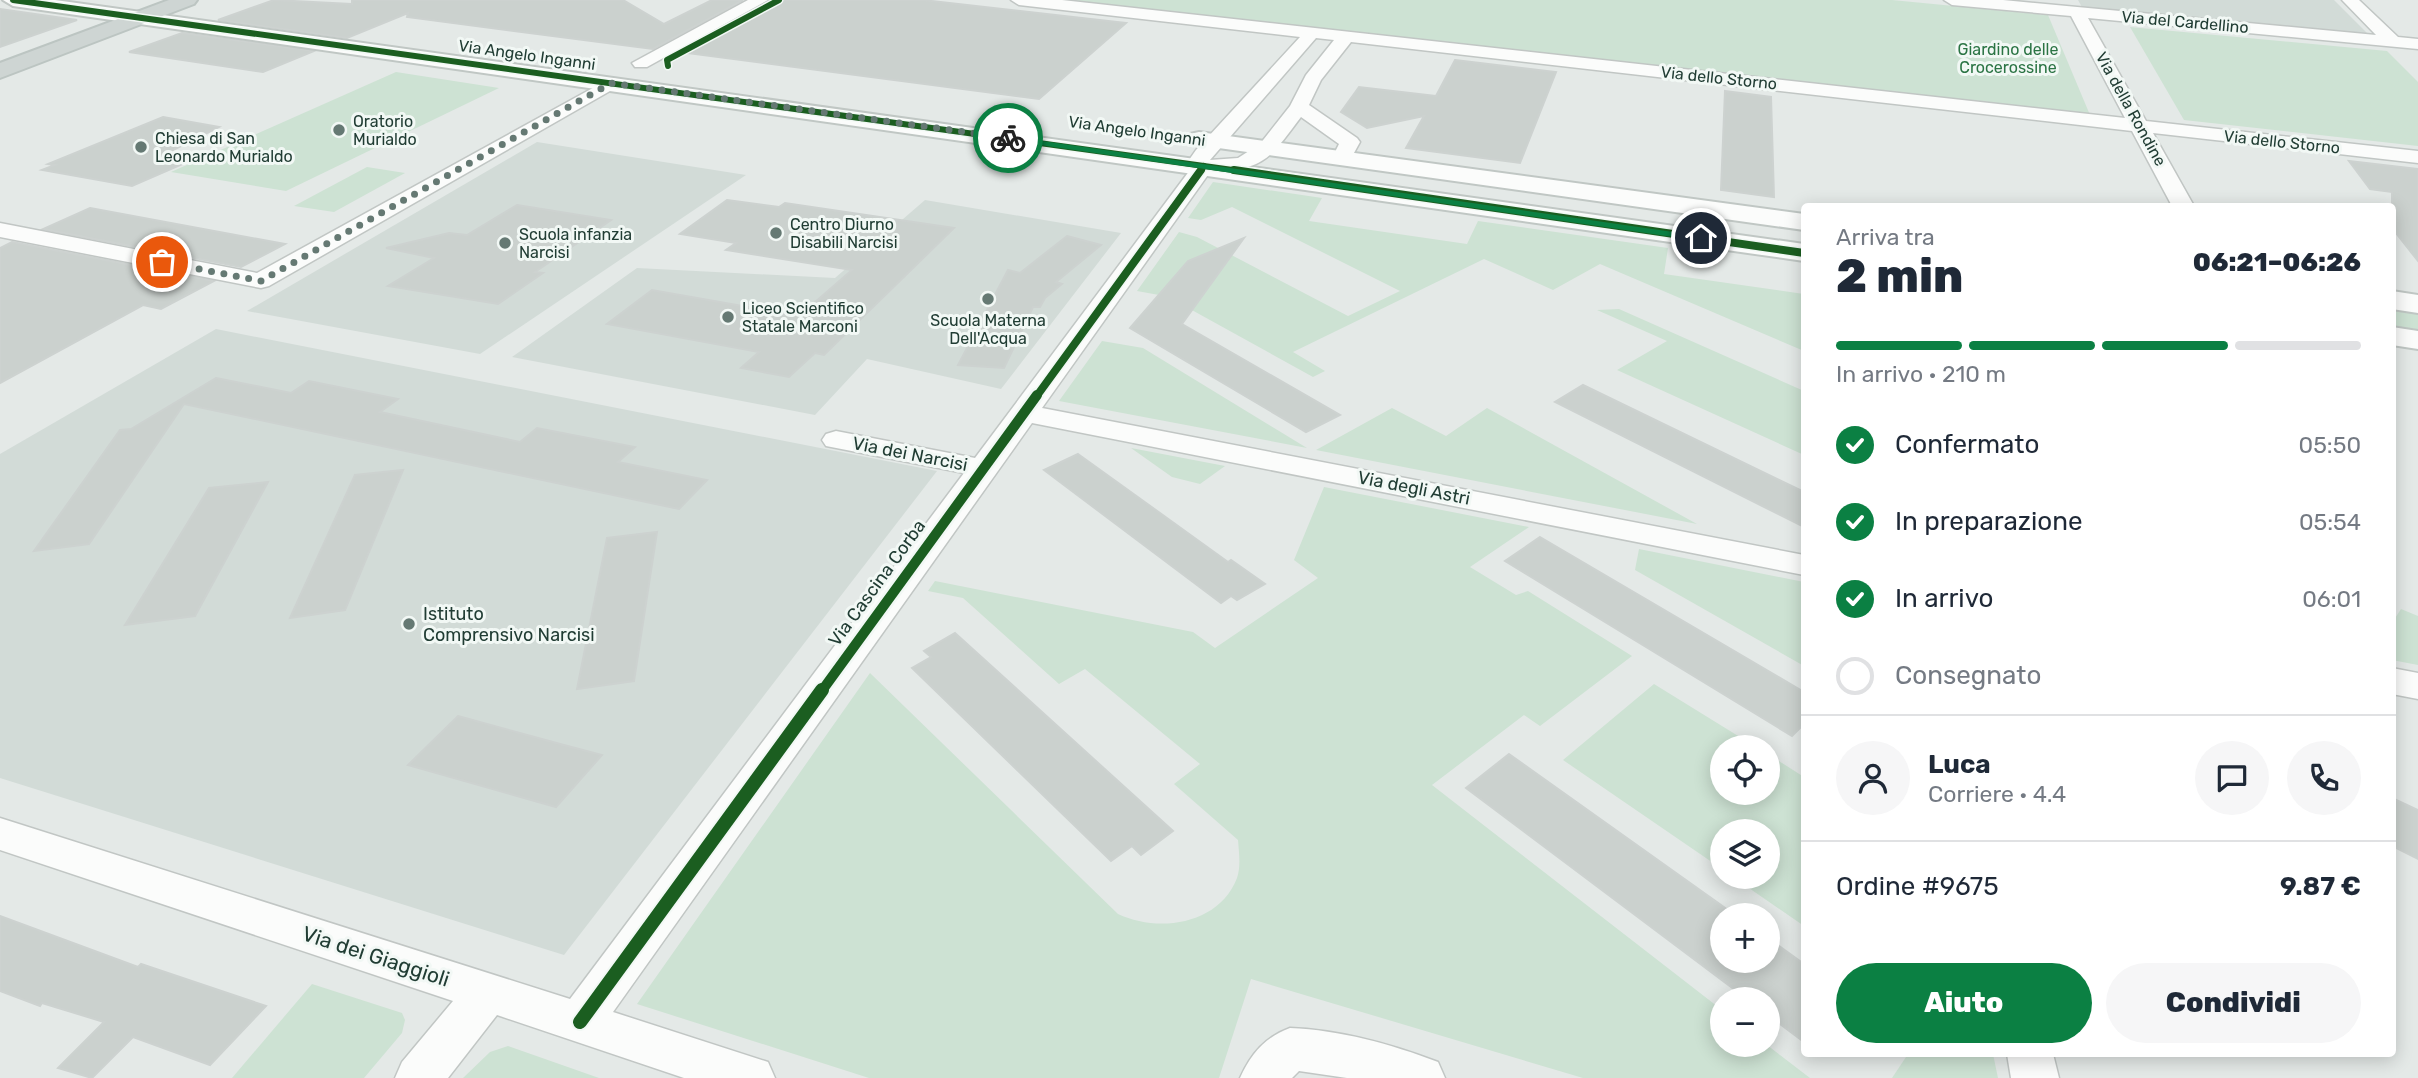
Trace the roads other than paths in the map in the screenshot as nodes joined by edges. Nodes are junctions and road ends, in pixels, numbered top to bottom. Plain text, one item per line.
1 (13, 0) edge
2 (183, 0) edge
3 (760, 0) edge
4 (1019, 0) edge
5 (1952, 0) edge
6 (2350, 0) edge
7 (212, 5) dead end
8 (147, 9) edge
9 (2077, 12) junction
10 (112, 14) junction
11 (1313, 32) junction
12 (1347, 36) junction
13 (2392, 41) junction
14 (2418, 44) edge
15 (0, 55) edge
16 (632, 62) junction
17 (696, 70) dead end
18 (0, 71) edge
19 (611, 83) junction
20 (1299, 107) junction
21 (2141, 126) junction
22 (1178, 136) dead end
23 (1217, 142) junction
24 (1267, 148) junction
25 (2418, 157) edge
26 (1342, 158) junction
27 (1204, 166) junction
28 (2181, 203) edge
29 (1801, 222) edge
30 (5, 234) edge
31 (1801, 253) edge
32 (2396, 301) edge
33 (2418, 304) edge
34 (2396, 337) edge
35 (2418, 340) edge
36 (1024, 413) junction
37 (836, 440) dead end
38 (983, 468) junction
39 (1801, 564) edge
40 (2396, 682) edge
41 (2418, 686) edge
42 (6, 842) edge
43 (488, 992) junction
44 (580, 1022) junction
45 (2031, 1057) edge
46 (1277, 1063) edge
47 (419, 1078) edge
48 (751, 1078) edge
49 (1421, 1078) edge
50 (2035, 1078) edge

1 - 10 street, Via Angelo Inganni
2 - 7 street
2 - 8 main road
3 - 16 street
4 - 11 street, Via dello Storno
5 - 9 street, Via del Cardellino
6 - 13 street
8 - 10 street, Via Angelo Inganni
8 - 18 main road
8 - 19 street, Via Angelo Inganni
9 - 13 street, Via del Cardellino
9 - 21 street, Via della Rondine
10 - 15 main road
11 - 12 street, Via dello Storno
11 - 23 street
12 - 20 street
12 - 21 street, Via dello Storno
13 - 14 street, Via del Cardellino
16 - 17 street
16 - 19 street, Via Angelo Inganni
19 - 27 street, Via Angelo Inganni
19 - 30 street
20 - 24 street
20 - 26 street
21 - 25 street, Via dello Storno
21 - 28 street, Via della Rondine
22 - 23 street, Via Angelo Inganni
23 - 24 street, Via Angelo Inganni
23 - 27 street, Via Angelo Inganni
24 - 26 street, Via Angelo Inganni
24 - 27 street, Via Angelo Inganni
26 - 29 street, Via Angelo Inganni
27 - 31 street, Via Angelo Inganni
27 - 36 street, Via Cascina Corba
32 - 33 street
34 - 35 street
36 - 38 street, Via Cascina Corba
36 - 39 street, Via degli Astri
37 - 38 street, Via dei Narcisi
38 - 44 street, Via Cascina Corba
40 - 41 street
42 - 43 street, Via dei Giaggioli
43 - 44 street, Via dei Giaggioli
43 - 47 street
44 - 48 street, Via dei Giaggioli
45 - 50 street
46 - 49 street

